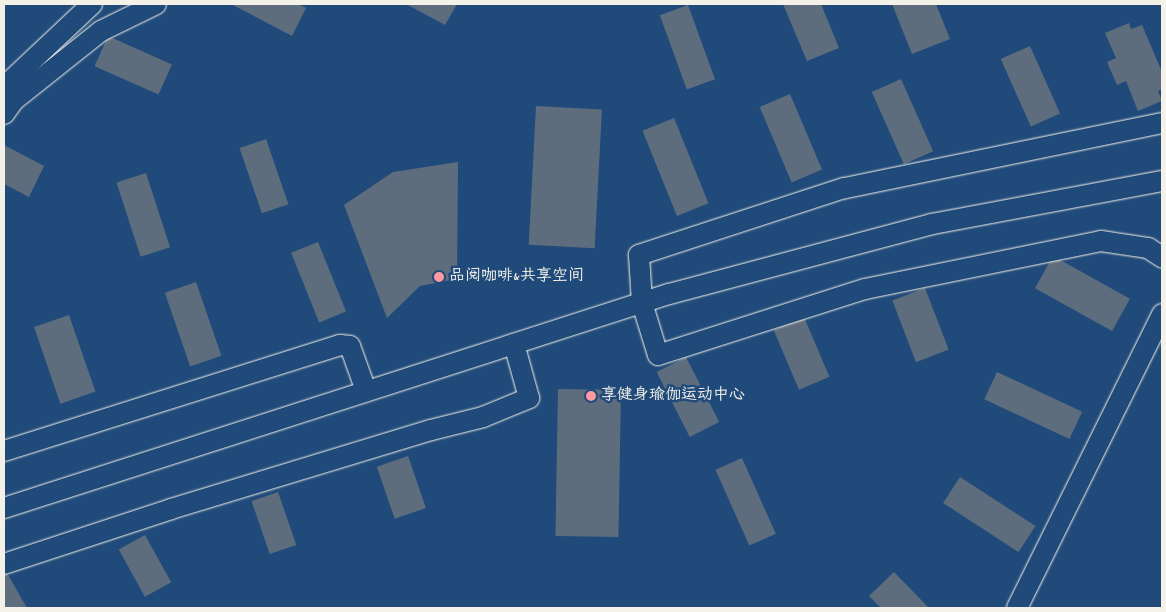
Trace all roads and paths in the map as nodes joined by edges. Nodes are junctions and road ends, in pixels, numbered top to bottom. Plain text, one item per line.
1 (92, 4) edge
2 (156, 4) edge
3 (4, 87) edge
4 (4, 114) edge
5 (1162, 123) edge
6 (1162, 181) edge
7 (1162, 257) edge
8 (642, 303) junction
9 (1162, 314) edge
10 (514, 344) junction
11 (366, 390) junction
12 (4, 450) edge
13 (4, 508) edge
14 (4, 564) edge
15 (1017, 608) edge

1 - 3 street
2 - 4 street
5 - 8 street
6 - 8 street
7 - 8 street
8 - 10 street
9 - 15 street
10 - 11 street
10 - 14 street
11 - 12 street
11 - 13 street

